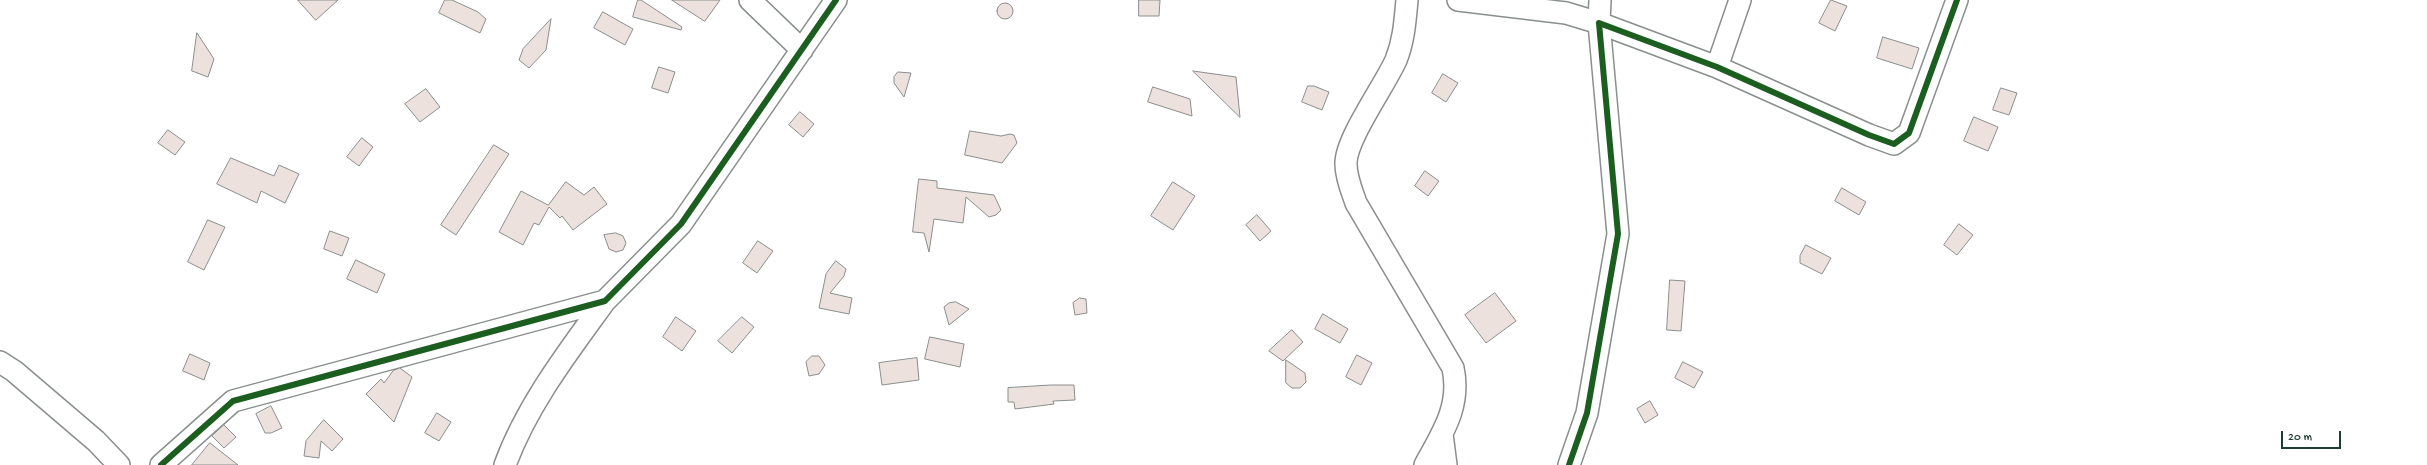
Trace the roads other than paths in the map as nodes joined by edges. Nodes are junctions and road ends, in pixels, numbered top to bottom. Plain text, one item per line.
1 (750, 0) edge
2 (836, 0) edge
3 (1407, 0) edge
4 (1458, 0) edge
5 (1600, 0) edge
6 (1740, 0) edge
7 (1957, 0) edge
8 (1599, 23) junction
9 (802, 50) junction
10 (1717, 67) junction
11 (605, 301) junction
12 (0, 362) edge
13 (1442, 434) junction
14 (119, 465) edge
15 (161, 465) edge
16 (505, 465) edge
17 (1424, 465) edge
18 (1446, 465) edge
19 (1569, 465) edge

1 - 9 street
2 - 9 street
3 - 13 street
4 - 8 street
5 - 8 street
6 - 10 street
7 - 10 street
8 - 10 street
8 - 19 street
9 - 11 street
11 - 15 street
11 - 16 street
12 - 14 street
13 - 17 street
13 - 18 street

